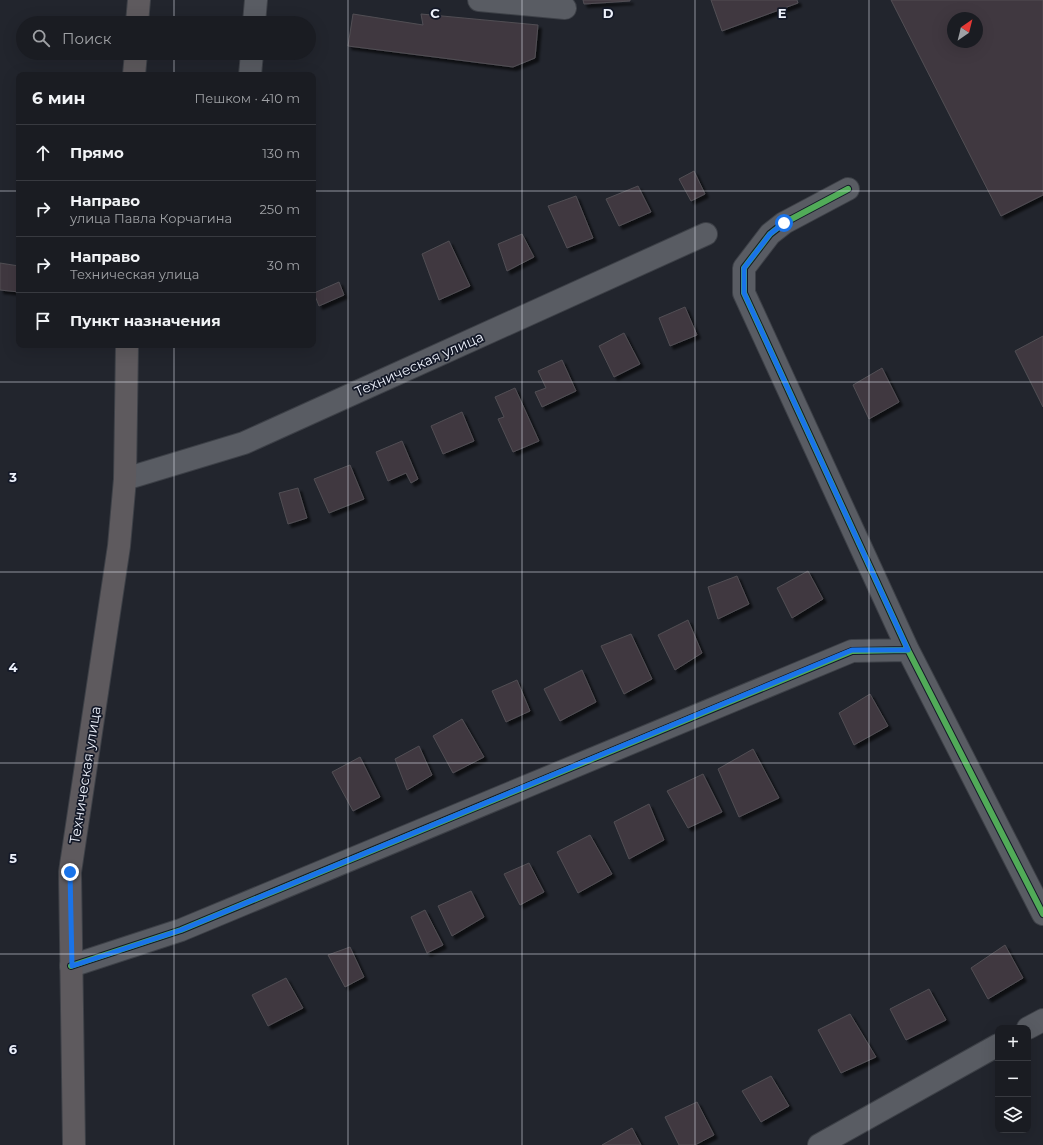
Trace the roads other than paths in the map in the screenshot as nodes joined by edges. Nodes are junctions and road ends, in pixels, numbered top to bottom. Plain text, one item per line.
1 (139, 0) edge
2 (256, 0) edge
3 (479, 0) edge
4 (565, 8) dead end
5 (138, 16) edge
6 (255, 16) edge
7 (135, 60) edge
8 (251, 60) edge
9 (134, 72) edge
10 (250, 72) edge
11 (848, 189) dead end
12 (706, 234) dead end
13 (127, 348) edge
14 (125, 479) junction
15 (908, 650) junction
16 (1043, 914) edge
17 (72, 966) junction
18 (1043, 1020) edge
19 (1031, 1026) edge
20 (995, 1047) edge
21 (74, 1145) edge
22 (819, 1145) edge

1 - 5 main road
2 - 6 street
3 - 4 street
7 - 9 main road
8 - 10 street
11 - 15 street
12 - 14 street, Техническая улица
13 - 14 main road, Техническая улица
14 - 17 main road, Техническая улица
15 - 16 street
15 - 17 street
17 - 21 main road, Техническая улица
18 - 19 street
20 - 22 street

